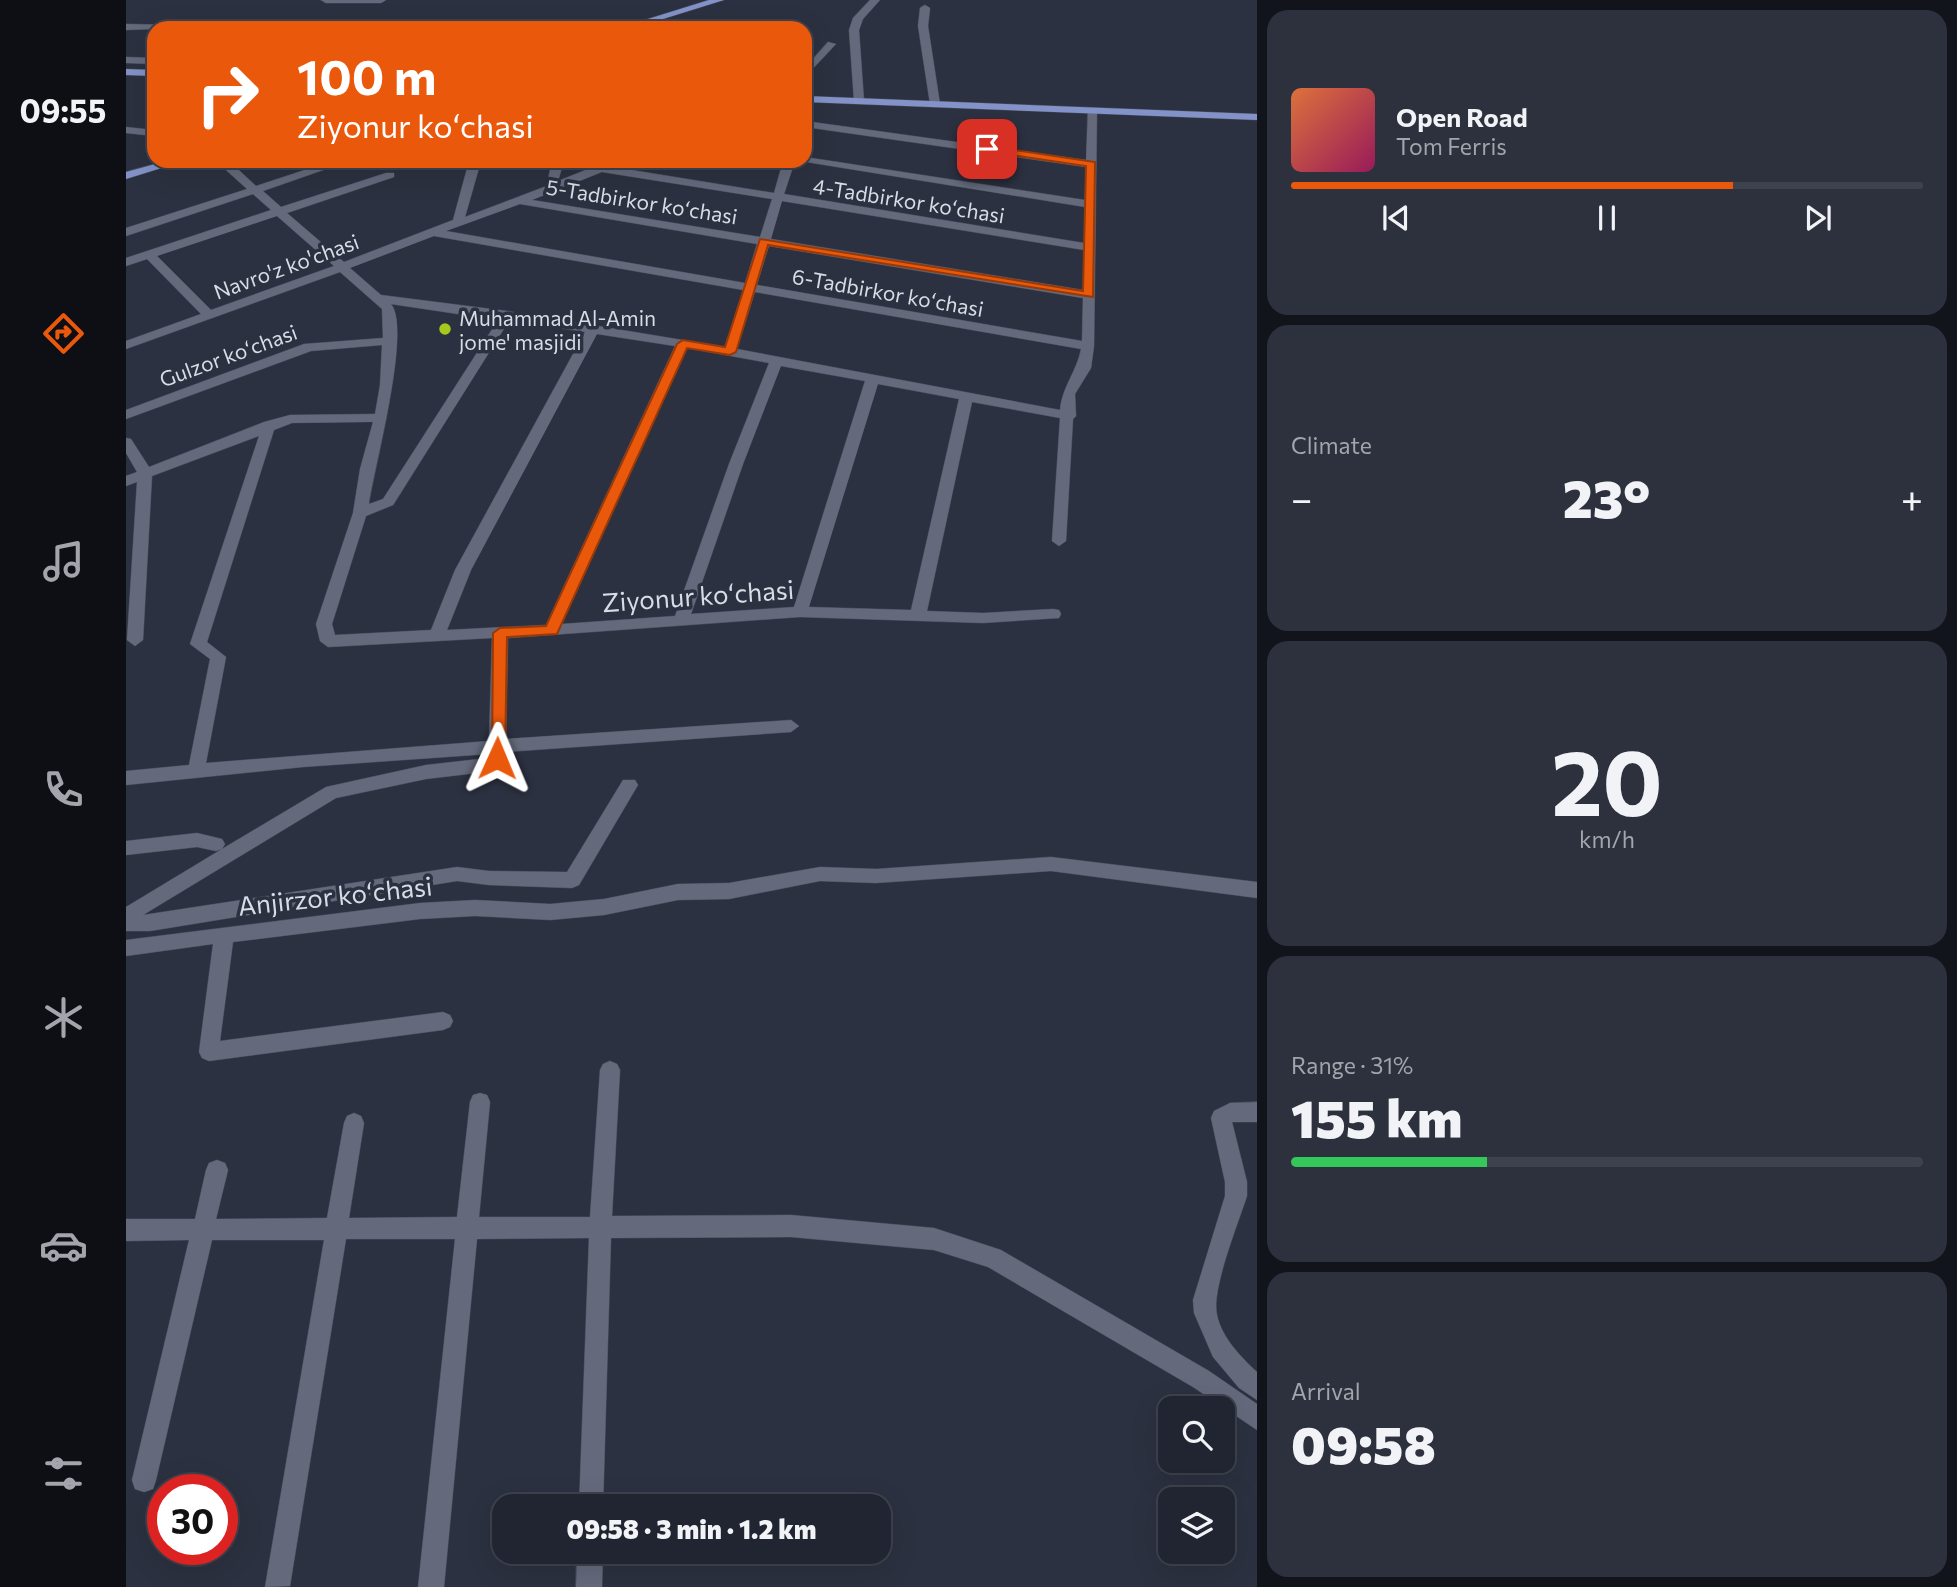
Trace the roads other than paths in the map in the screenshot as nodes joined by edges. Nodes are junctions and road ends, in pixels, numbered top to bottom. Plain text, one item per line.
1 (326, 0) edge
2 (381, 0) edge
3 (719, 0) edge
4 (875, 0) edge
5 (925, 8) dead end
6 (648, 21) edge
7 (126, 27) edge
8 (147, 27) edge
9 (831, 44) dead end
10 (126, 61) edge
11 (147, 61) edge
12 (812, 66) edge
13 (126, 72) edge
14 (147, 73) edge
15 (812, 99) edge
16 (859, 101) junction
17 (934, 104) junction
18 (1092, 111) junction
19 (1257, 117) edge
20 (812, 125) edge
21 (126, 130) edge
22 (147, 132) edge
23 (812, 161) edge
24 (1091, 164) junction
25 (154, 168) edge
26 (230, 168) edge
27 (322, 168) edge
28 (473, 168) edge
29 (556, 168) edge
30 (600, 168) joint
31 (787, 168) edge
32 (390, 175) dead end
33 (126, 176) edge
34 (554, 179) dead end
35 (254, 190) junction
36 (777, 198) junction
37 (520, 201) junction
38 (1090, 204) junction
39 (278, 212) junction
40 (458, 222) junction
41 (126, 232) edge
42 (434, 232) junction
43 (763, 241) junction
44 (1089, 247) junction
45 (149, 254) junction
46 (126, 262) edge
47 (340, 268) junction
48 (750, 288) junction
49 (1089, 295) junction
50 (376, 298) junction
51 (209, 315) junction
52 (507, 315) junction
53 (593, 329) junction
54 (388, 341) junction
55 (683, 344) junction
56 (126, 345) edge
57 (1088, 346) junction
58 (730, 352) junction
59 (777, 360) junction
60 (873, 377) junction
61 (967, 395) junction
62 (126, 415) edge
63 (1069, 416) junction
64 (381, 418) junction
65 (269, 425) junction
66 (126, 442) edge
67 (145, 473) junction
68 (126, 481) edge
69 (360, 513) junction
70 (1059, 541) dead end
71 (800, 612) junction
72 (918, 614) junction
73 (1053, 614) dead end
74 (682, 619) junction
75 (551, 630) junction
76 (500, 633) junction
77 (436, 636) junction
78 (135, 640) dead end
79 (791, 726) dead end
80 (497, 745) junction
81 (196, 771) junction
82 (126, 778) edge
83 (629, 785) dead end
84 (216, 844) dead end
85 (126, 848) edge
86 (1257, 890) edge
87 (126, 916) edge
88 (126, 923) edge
89 (224, 934) junction
90 (126, 948) edge
91 (443, 1021) dead end
92 (610, 1070) dead end
93 (480, 1102) dead end
94 (1257, 1112) edge
95 (354, 1122) dead end
96 (217, 1170) dead end
97 (467, 1227) junction
98 (600, 1227) junction
99 (126, 1230) edge
100 (203, 1230) junction
101 (335, 1230) junction
102 (1257, 1388) edge
103 (1257, 1418) edge
104 (144, 1480) dead end
105 (592, 1494) edge
106 (590, 1564) edge
107 (277, 1586) edge
108 (431, 1587) edge
109 (589, 1587) edge

1 - 2 street
3 - 6 main road
4 - 16 street
5 - 17 street
7 - 8 street
9 - 12 street
10 - 11 street
13 - 14 main road
15 - 16 main road
16 - 17 main road
17 - 18 main road
18 - 19 main road
18 - 24 street
20 - 24 street
21 - 22 street
23 - 38 street
24 - 38 street
25 - 33 main road
26 - 35 street
27 - 35 street
28 - 40 street
29 - 34 street
30 - 36 street, 4-Tadbirkor koʻchasi
30 - 37 street, Navro'z ko'chasi
31 - 36 street
32 - 39 street
35 - 39 street
35 - 41 street
36 - 43 street
36 - 44 street, 4-Tadbirkor koʻchasi
37 - 40 street, Navro'z ko'chasi
37 - 43 street, 5-Tadbirkor koʻchasi
38 - 44 street
39 - 45 street
39 - 47 street
40 - 42 street, Navro'z ko'chasi
42 - 47 street, Navro'z ko'chasi
42 - 48 street, 6-Tadbirkor koʻchasi
43 - 48 street
43 - 49 street, 5-Tadbirkor koʻchasi
44 - 49 street
45 - 46 street
45 - 51 street
47 - 50 street
47 - 51 street, Navro'z ko'chasi
48 - 57 street, 6-Tadbirkor koʻchasi
48 - 58 street
49 - 57 street
50 - 52 street
50 - 54 street, Ziyonur koʻchasi
51 - 56 street, Navro'z ko'chasi
52 - 53 street
52 - 69 street
53 - 55 street
53 - 77 street
54 - 62 street, Gulzor koʻchasi
54 - 64 street, Ziyonur koʻchasi
55 - 58 street
55 - 75 street
57 - 63 street
58 - 59 street
59 - 60 street
59 - 74 street
60 - 61 street
60 - 71 street
61 - 63 street
61 - 72 street
63 - 70 street
64 - 65 street
64 - 69 street, Ziyonur koʻchasi
65 - 67 street
65 - 81 street
66 - 67 street
67 - 68 street
67 - 78 street
69 - 77 street, Ziyonur koʻchasi
71 - 72 street, Ziyonur koʻchasi
71 - 74 street, Ziyonur koʻchasi
72 - 73 street, Ziyonur koʻchasi
74 - 75 street, Ziyonur koʻchasi
75 - 76 street, Ziyonur koʻchasi
76 - 77 street, Ziyonur koʻchasi
76 - 80 street
79 - 80 street
80 - 81 street
80 - 87 street
81 - 82 street
83 - 88 street
84 - 85 street
86 - 89 street, Anjirzor koʻchasi
89 - 90 street, Anjirzor koʻchasi
89 - 91 street
92 - 98 street
93 - 97 street
94 - 102 street
95 - 101 street
96 - 100 street
97 - 98 street
97 - 101 street
97 - 108 street
98 - 103 street
98 - 105 street
99 - 100 street
100 - 101 street
100 - 104 street
101 - 107 street
106 - 109 street

